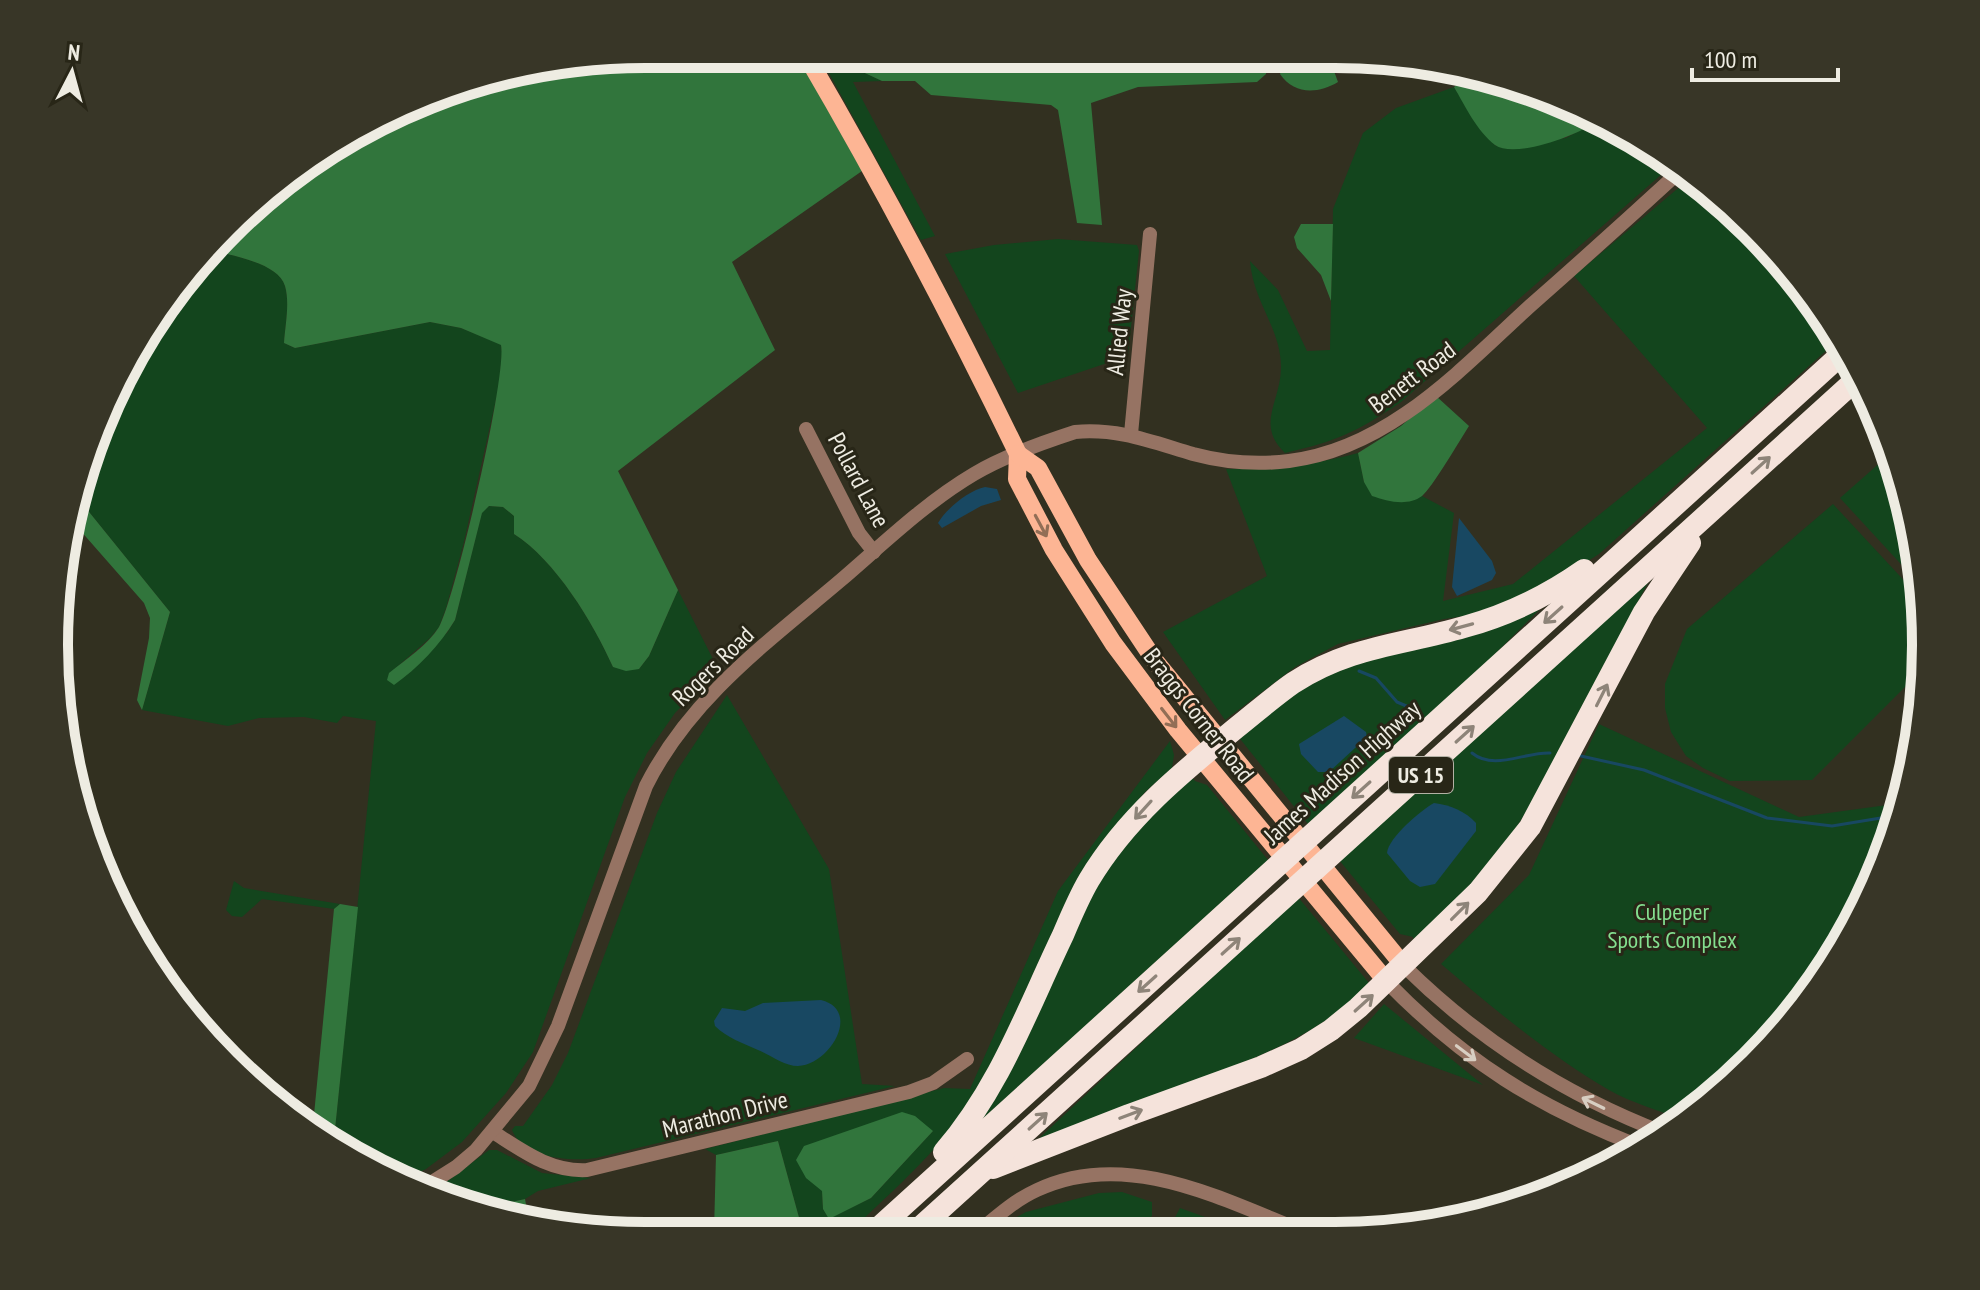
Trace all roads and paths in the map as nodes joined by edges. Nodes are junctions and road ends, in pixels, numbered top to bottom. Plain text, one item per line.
1 (813, 68) edge
2 (1673, 177) edge
3 (1150, 234) dead end
4 (1836, 359) edge
5 (1850, 385) edge
6 (806, 429) dead end
7 (1131, 434) junction
8 (1018, 454) junction
9 (1726, 496) junction
10 (1672, 506) junction
11 (874, 552) junction
12 (1091, 610) junction
13 (1199, 717) junction
14 (1219, 742) junction
15 (1200, 757) junction
16 (1404, 966) junction
17 (1387, 982) junction
18 (967, 1059) dead end
19 (1651, 1128) edge
20 (493, 1132) junction
21 (1629, 1142) edge
22 (980, 1173) junction
23 (433, 1181) edge
24 (884, 1222) edge
25 (886, 1222) edge
26 (926, 1222) edge
27 (990, 1222) edge
28 (1278, 1222) edge

1 - 8 main road, Braggs Corner Road
2 - 7 street, Benett Road
3 - 7 street, Allied Way
4 - 10 highway, James Madison Highway / US 15
9 -> 5 highway, US 15
6 - 11 street, Pollard Lane
7 - 8 street, Benett Road
8 - 11 street, Rogers Road
8 -> 12 main road, Braggs Corner Road
8 - 13 main road, Braggs Corner Road
16 -> 9 highway
22 -> 9 highway, US 15
10 -> 14 highway
10 -> 25 highway, James Madison Highway / US 15
11 - 20 street, Rogers Road
12 - 13 main road
12 -> 15 main road, Braggs Corner Road
13 - 14 main road, Braggs Corner Road
14 - 15 highway
14 - 16 main road, Braggs Corner Road
15 - 17 main road, Braggs Corner Road
15 -> 24 highway
16 - 17 highway
19 -> 16 street
17 -> 21 street
22 -> 17 highway
18 - 20 street, Marathon Drive
20 - 23 street, Rogers Road
22 - 26 highway, US 15
27 - 28 street

